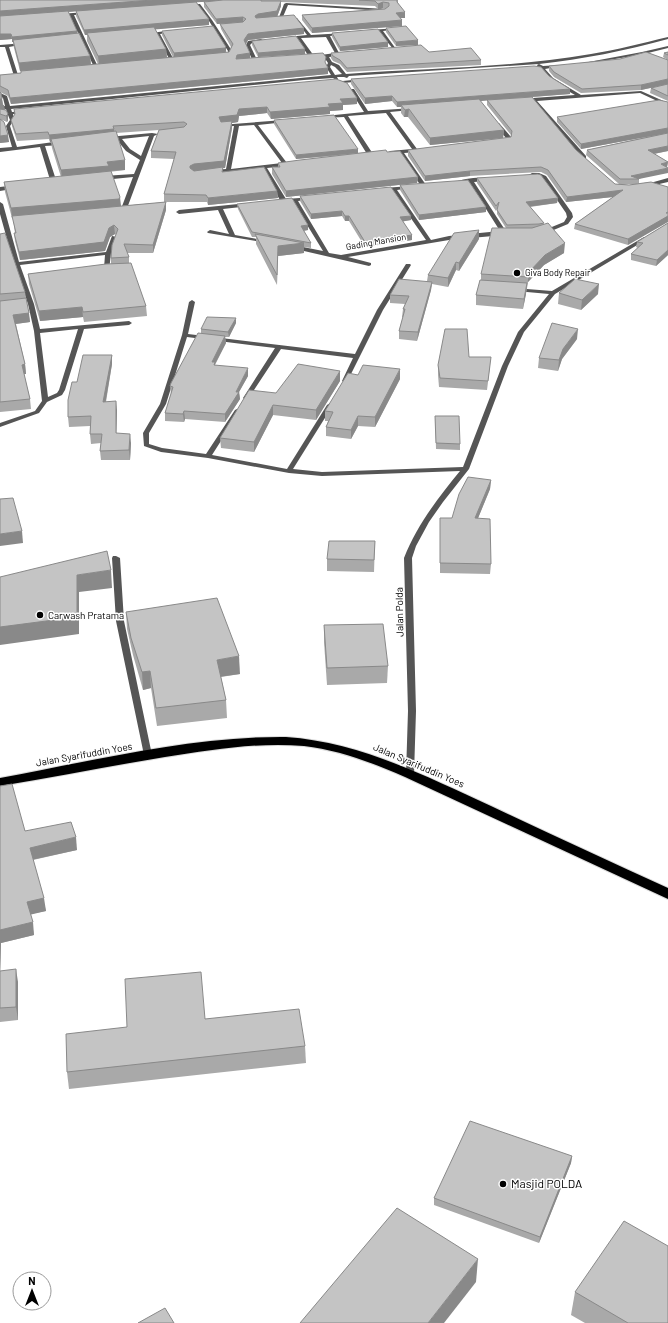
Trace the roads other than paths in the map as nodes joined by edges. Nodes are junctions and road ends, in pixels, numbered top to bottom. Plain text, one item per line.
1 (304, 0) edge
2 (205, 4) edge
3 (278, 4) edge
4 (286, 4) junction
5 (193, 5) edge
6 (198, 5) junction
7 (302, 5) junction
8 (94, 12) edge
9 (71, 14) junction
10 (361, 14) edge
11 (56, 15) edge
12 (305, 18) edge
13 (280, 19) junction
14 (286, 19) edge
15 (292, 19) edge
16 (297, 19) junction
17 (273, 20) edge
18 (222, 27) edge
19 (215, 28) junction
20 (404, 28) edge
21 (208, 29) edge
22 (380, 30) junction
23 (179, 31) edge
24 (365, 32) edge
25 (157, 33) junction
26 (349, 33) edge
27 (143, 34) edge
28 (327, 35) junction
29 (310, 36) junction
30 (298, 37) junction
31 (91, 38) edge
32 (282, 38) edge
33 (668, 38) edge
34 (84, 39) junction
35 (76, 40) edge
36 (270, 40) edge
37 (30, 44) edge
38 (648, 44) junction
39 (0, 46) edge
40 (7, 46) junction
41 (634, 47) junction
42 (668, 47) edge
43 (394, 49) junction
44 (400, 49) edge
45 (387, 50) edge
46 (659, 50) junction
47 (645, 52) junction
48 (345, 54) edge
49 (668, 54) edge
50 (338, 55) junction
51 (326, 56) junction
52 (217, 57) edge
53 (312, 57) junction
54 (305, 58) edge
55 (172, 60) junction
56 (179, 60) edge
57 (270, 60) edge
58 (164, 61) edge
59 (537, 62) junction
60 (330, 63) junction
61 (668, 63) edge
62 (580, 64) edge
63 (103, 66) edge
64 (474, 66) junction
65 (564, 66) edge
66 (96, 67) junction
67 (88, 68) edge
68 (542, 68) junction
69 (480, 72) junction
70 (24, 74) edge
71 (346, 75) junction
72 (334, 76) junction
73 (350, 81) junction
74 (338, 82) junction
75 (324, 84) edge
76 (227, 87) junction
77 (350, 87) junction
78 (648, 90) edge
79 (231, 92) edge
80 (641, 92) junction
81 (0, 94) edge
82 (580, 96) junction
83 (533, 99) junction
84 (154, 100) edge
85 (518, 100) edge
86 (660, 101) junction
87 (652, 102) edge
88 (668, 105) edge
89 (9, 107) junction
90 (0, 108) edge
91 (415, 109) edge
92 (387, 111) junction
93 (10, 113) junction
94 (367, 113) junction
95 (0, 114) edge
96 (345, 115) junction
97 (318, 117) edge
98 (559, 118) edge
99 (290, 120) edge
100 (551, 120) junction
101 (495, 121) edge
102 (1, 123) edge
103 (256, 124) junction
104 (8, 126) junction
105 (222, 126) edge
106 (237, 126) junction
107 (152, 134) junction
108 (160, 134) edge
109 (119, 138) junction
110 (103, 139) edge
111 (499, 142) edge
112 (65, 143) edge
113 (42, 145) junction
114 (15, 148) junction
115 (0, 150) edge
116 (415, 150) junction
117 (423, 150) edge
118 (587, 151) edge
119 (401, 152) junction
120 (386, 153) edge
121 (579, 153) junction
122 (370, 154) junction
123 (378, 154) edge
124 (362, 155) edge
125 (142, 159) junction
126 (293, 163) edge
127 (590, 163) edge
128 (285, 164) junction
129 (263, 166) junction
130 (228, 170) junction
131 (208, 172) edge
132 (136, 175) junction
133 (529, 175) edge
134 (492, 178) edge
135 (99, 179) edge
136 (470, 180) junction
137 (668, 180) edge
138 (62, 182) edge
139 (454, 182) edge
140 (54, 183) junction
141 (47, 184) edge
142 (431, 184) edge
143 (423, 185) junction
144 (23, 186) edge
145 (640, 186) edge
146 (0, 188) edge
147 (394, 189) junction
148 (378, 191) edge
149 (318, 197) edge
150 (295, 200) junction
151 (284, 201) junction
152 (277, 202) edge
153 (0, 204) edge
154 (256, 204) edge
155 (220, 208) junction
156 (123, 211) junction
157 (130, 211) edge
158 (115, 212) edge
159 (179, 212) dead end
160 (6, 222) junction
161 (13, 222) edge
162 (210, 232) dead end
163 (504, 233) junction
164 (539, 233) edge
165 (511, 234) edge
166 (233, 236) junction
167 (650, 236) edge
168 (114, 237) edge
169 (429, 241) junction
170 (272, 243) edge
171 (288, 246) edge
172 (108, 253) junction
173 (327, 254) junction
174 (341, 257) junction
175 (17, 264) junction
176 (369, 264) dead end
177 (408, 265) dead end
178 (114, 269) edge
179 (106, 270) junction
180 (91, 272) edge
181 (31, 281) edge
182 (24, 282) junction
183 (506, 288) edge
184 (553, 293) junction
185 (192, 302) dead end
186 (31, 304) junction
187 (23, 305) edge
188 (129, 323) dead end
189 (81, 328) junction
190 (37, 331) junction
191 (185, 335) junction
192 (279, 347) junction
193 (356, 356) junction
194 (341, 387) edge
195 (333, 400) edge
196 (45, 401) junction
197 (244, 401) edge
198 (239, 408) edge
199 (0, 424) edge
200 (208, 456) junction
201 (466, 469) junction
202 (289, 471) junction
203 (116, 558) dead end
204 (148, 755) junction
205 (410, 774) junction
206 (0, 782) edge
207 (668, 894) edge

1 - 7 street
2 - 6 street
3 - 4 street
4 - 7 street
4 - 13 street
5 - 6 street
6 - 19 street
7 - 10 street
8 - 9 street
9 - 11 street
9 - 34 street
12 - 16 street
13 - 14 street
13 - 17 street
15 - 16 street
16 - 29 street
18 - 19 street
19 - 21 street
19 - 52 street
20 - 22 street
22 - 24 street
22 - 43 street
23 - 25 street
25 - 27 street
25 - 55 street
26 - 28 street
28 - 29 street
28 - 50 street
29 - 30 street
30 - 32 street
30 - 53 street
31 - 34 street
33 - 38 street
34 - 35 street
34 - 66 street
36 - 57 street
37 - 40 street
38 - 41 street
38 - 46 street
39 - 40 street
40 - 70 street
41 - 47 street
41 - 59 street
42 - 46 street
43 - 44 street
43 - 45 street
46 - 47 street
46 - 49 street
47 - 61 street
47 - 62 street
48 - 50 street
50 - 51 street
51 - 53 street
51 - 60 street
53 - 54 street
55 - 56 street
55 - 58 street
59 - 64 street
59 - 68 street
60 - 71 street
60 - 72 street
63 - 66 street
64 - 69 street
64 - 71 street
65 - 68 street
66 - 67 street
68 - 69 street
68 - 82 street
69 - 73 street
71 - 72 street
71 - 73 street
72 - 74 street
72 - 76 street
73 - 74 street
73 - 77 street
74 - 75 street
74 - 77 street
76 - 79 street
76 - 89 street
77 - 94 street
78 - 80 street
80 - 82 street
80 - 86 street
81 - 89 street
82 - 83 street
83 - 85 street
83 - 100 street
84 - 93 street
86 - 87 street
86 - 88 street
89 - 90 street
89 - 93 street
91 - 92 street
92 - 94 street
92 - 116 street
93 - 95 street
93 - 104 street
94 - 96 street
96 - 97 street
96 - 122 street
98 - 100 street
99 - 103 street
100 - 121 street
101 - 111 street
102 - 104 street
103 - 106 street
103 - 128 street
104 - 114 street
105 - 106 street
106 - 130 street
107 - 108 street
107 - 109 street
107 - 125 street
109 - 110 street
109 - 125 street
112 - 113 street
113 - 114 street
113 - 140 street
114 - 115 street
116 - 117 street
116 - 119 street
118 - 121 street
119 - 120 street
119 - 143 street
121 - 127 street
122 - 123 street
122 - 124 street
125 - 132 street
126 - 128 street
128 - 129 street
129 - 130 street
129 - 151 street
130 - 131 street
132 - 135 street
132 - 156 street
133 - 164 street
134 - 136 street
136 - 139 street
136 - 163 street
137 - 145 street
138 - 140 street
140 - 141 street
142 - 143 street
143 - 147 street
144 - 146 street
147 - 148 street
147 - 169 street, Gading Mansion
149 - 150 street
150 - 151 street
150 - 173 street
151 - 152 street
153 - 160 street
154 - 155 street
155 - 159 street
155 - 166 street
156 - 157 street
156 - 158 street
160 - 161 street
160 - 175 street
162 - 166 street
163 - 165 street, Gading Mansion
163 - 169 street, Gading Mansion
166 - 170 street
167 - 184 street
168 - 172 street
169 - 174 street, Gading Mansion
171 - 173 street, Gading Mansion
172 - 175 street
172 - 179 street
173 - 174 street, Gading Mansion
174 - 176 street
175 - 182 street
177 - 193 street
178 - 179 street
179 - 180 street
181 - 182 street
182 - 186 street
183 - 184 street
184 - 201 street, Jalan Polda
185 - 191 street
186 - 187 street
186 - 190 street
188 - 189 street
189 - 190 street
189 - 196 street
190 - 196 street
191 - 192 street
191 - 200 street
192 - 193 street
192 - 197 street
193 - 194 street
195 - 202 street
196 - 199 street
198 - 200 street
200 - 202 street
201 - 202 street
201 - 205 street, Jalan Polda
203 - 204 street
204 - 205 highway, Jalan Syarifuddin Yoes
204 - 206 highway, Jalan Syarifuddin Yoes
205 - 207 highway, Jalan Syarifuddin Yoes

